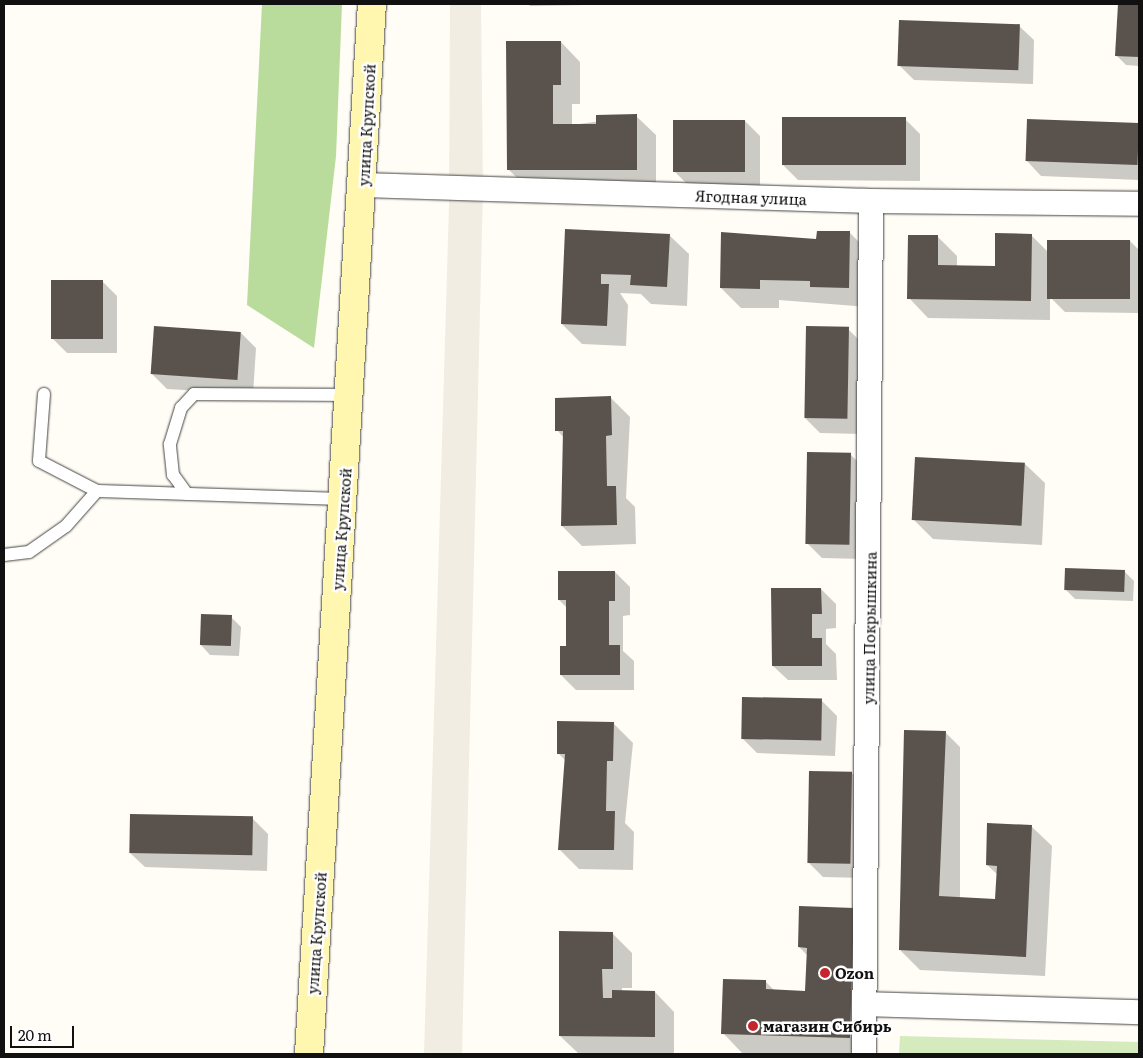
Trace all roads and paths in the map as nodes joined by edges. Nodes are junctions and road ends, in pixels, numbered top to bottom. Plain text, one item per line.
1 (372, 4) edge
2 (363, 185) junction
3 (871, 201) junction
4 (1139, 204) edge
5 (44, 394) dead end
6 (350, 395) junction
7 (97, 492) junction
8 (187, 494) junction
9 (343, 499) junction
10 (4, 555) edge
11 (866, 1004) junction
12 (1139, 1012) edge
13 (309, 1054) edge
14 (864, 1054) edge

1 - 2 street, улица Крупской
2 - 3 street, Ягодная улица
2 - 6 street, улица Крупской
3 - 4 street, Ягодная улица
3 - 11 street, улица Покрышкина
5 - 7 lane
6 - 8 lane
6 - 9 street, улица Крупской
7 - 8 lane
7 - 10 lane
8 - 9 lane
9 - 13 street, улица Крупской
11 - 12 street
11 - 14 street, улица Покрышкина

